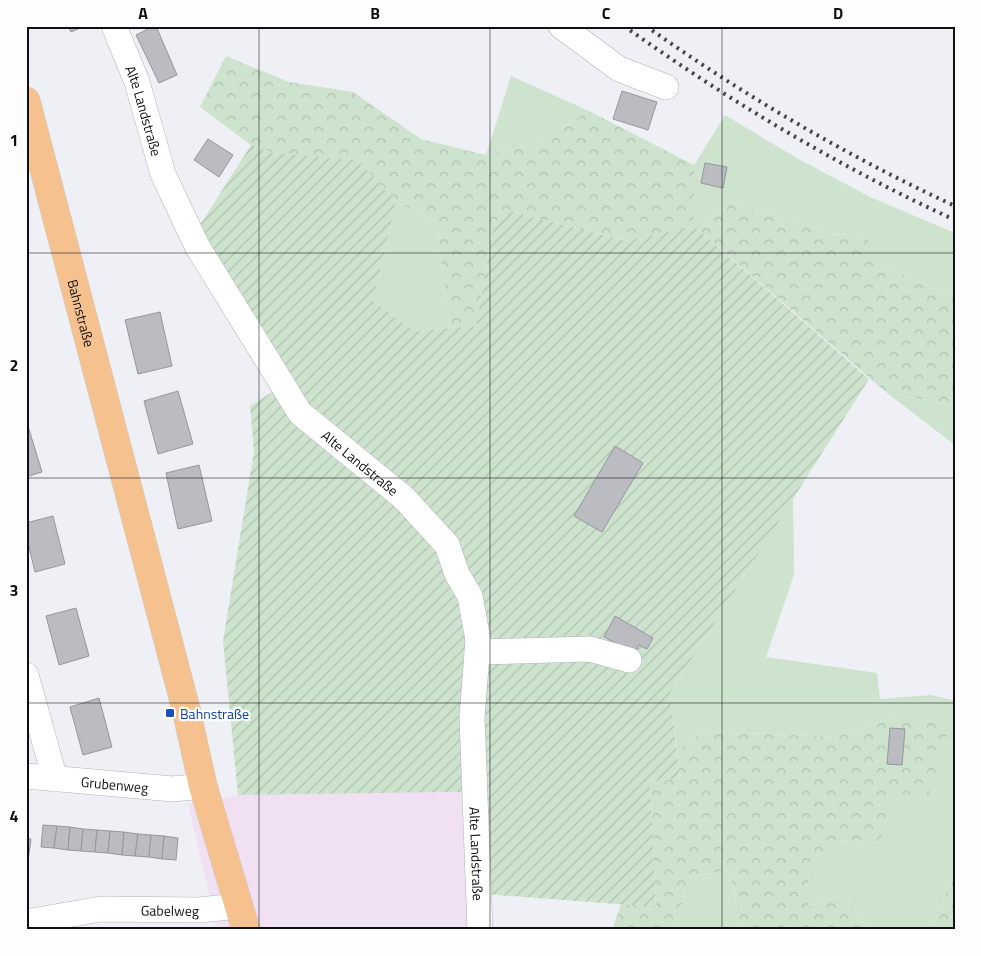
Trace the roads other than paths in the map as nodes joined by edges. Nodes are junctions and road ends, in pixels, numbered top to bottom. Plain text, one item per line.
1 (114, 26) edge
2 (561, 26) edge
3 (666, 87) dead end
4 (26, 100) edge
5 (477, 652) junction
6 (629, 660) dead end
7 (26, 674) edge
8 (26, 776) edge
9 (55, 779) junction
10 (203, 786) junction
11 (26, 904) edge
12 (101, 909) junction
13 (243, 918) edge
14 (194, 920) edge
15 (26, 922) edge
16 (480, 930) edge

1 - 5 street, Alte Landstraße
2 - 3 street
4 - 10 main road, Bahnstraße
5 - 6 street
5 - 16 street, Alte Landstraße
7 - 9 street
8 - 9 street, Grubenweg
9 - 10 street, Grubenweg
10 - 13 main road, Bahnstraße
11 - 12 street, Gabelweg
12 - 14 street, Gabelweg
12 - 15 street, Gabelweg
13 - 14 street, Gabelweg

